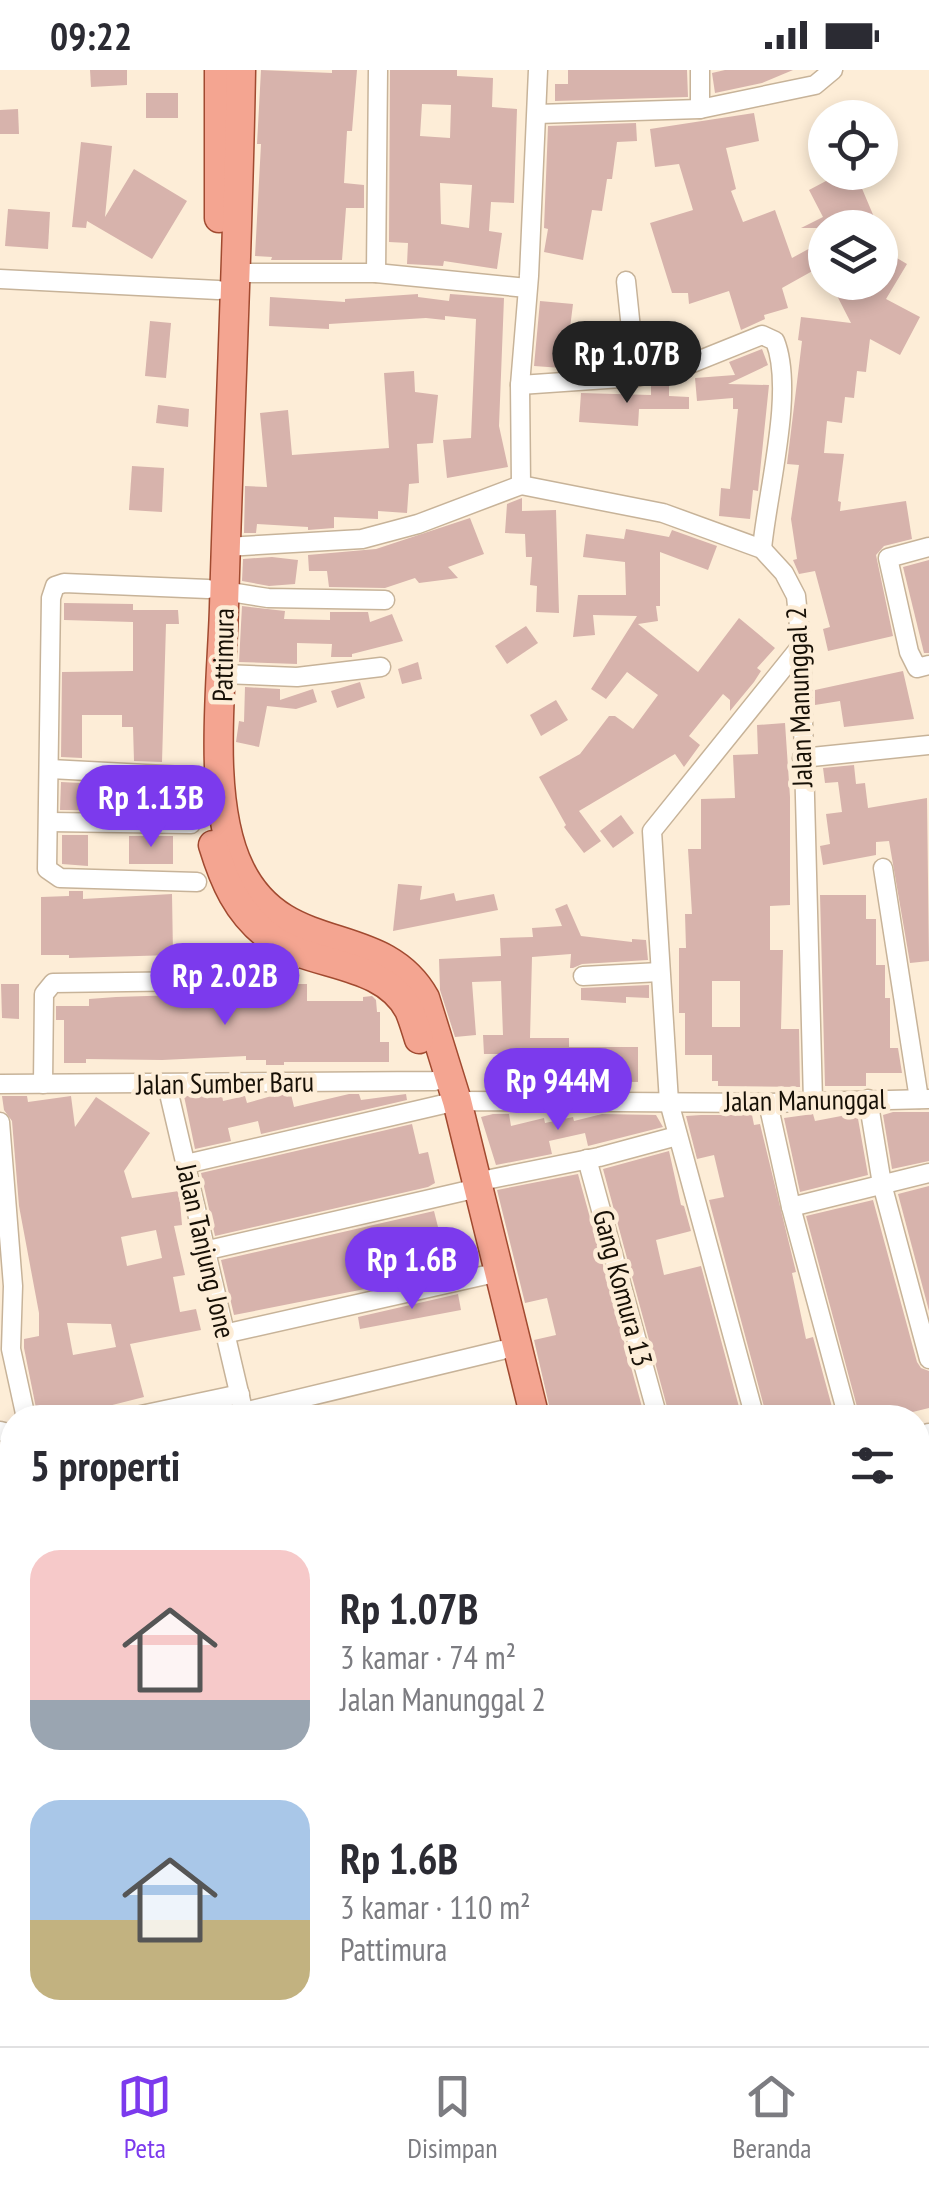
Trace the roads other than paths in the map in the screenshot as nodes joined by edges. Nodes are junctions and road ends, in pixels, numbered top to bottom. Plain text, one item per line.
1 (219, 70) edge
2 (241, 70) edge
3 (378, 70) edge
4 (538, 70) edge
5 (700, 70) edge
6 (833, 70) edge
7 (700, 109) junction
8 (537, 114) junction
9 (229, 124) junction
10 (376, 274) junction
11 (0, 278) edge
12 (626, 280) dead end
13 (228, 282) junction
14 (527, 288) junction
15 (636, 377) junction
16 (520, 384) junction
17 (522, 486) junction
18 (226, 547) junction
19 (929, 547) edge
20 (762, 549) junction
21 (216, 590) junction
22 (385, 600) dead end
23 (215, 628) junction
24 (801, 646) junction
25 (929, 665) edge
26 (381, 667) dead end
27 (222, 674) junction
28 (929, 745) edge
29 (802, 758) junction
30 (50, 769) junction
31 (184, 776) dead end
32 (49, 822) junction
33 (191, 824) dead end
34 (883, 868) dead end
35 (197, 882) dead end
36 (310, 945) junction
37 (660, 972) junction
38 (582, 976) dead end
39 (0, 1084) edge
40 (44, 1084) junction
41 (167, 1085) junction
42 (445, 1091) junction
43 (868, 1098) junction
44 (924, 1099) edge
45 (813, 1101) junction
46 (670, 1102) junction
47 (768, 1103) junction
48 (0, 1122) edge
49 (676, 1136) junction
50 (588, 1160) junction
51 (186, 1164) junction
52 (929, 1173) edge
53 (882, 1184) junction
54 (471, 1187) junction
55 (791, 1207) junction
56 (204, 1251) junction
57 (486, 1274) junction
58 (224, 1334) junction
59 (6, 1348) edge
60 (502, 1350) junction
61 (929, 1359) edge
62 (22, 1405) edge
63 (242, 1405) edge
64 (256, 1405) edge
65 (515, 1405) edge
66 (531, 1405) edge
67 (654, 1405) edge
68 (751, 1405) edge
69 (844, 1405) edge

1 - 9 main road, Pattimura
2 - 9 main road, Pattimura
3 - 10 street
4 - 8 street
5 - 7 street
6 - 7 street
7 - 8 street
8 - 14 street
9 - 13 main road, Pattimura
10 - 13 street
10 - 14 street
11 - 13 street
12 - 15 street
13 - 18 main road, Pattimura
13 - 21 main road, Pattimura
14 - 16 street
15 - 16 street
15 - 20 street
16 - 17 street
17 - 18 street
17 - 20 street
18 - 21 main road, Pattimura
19 - 25 street
20 - 24 street, Jalan Manunggal 2
21 - 22 street
21 - 23 main road, Pattimura
21 - 30 street
23 - 27 main road, Pattimura
23 - 36 main road, Pattimura
24 - 29 street, Jalan Manunggal 2
24 - 37 street
26 - 27 street
27 - 36 main road, Pattimura
28 - 29 street
29 - 45 street, Jalan Manunggal 2
30 - 31 street
30 - 32 street
32 - 33 street
32 - 35 street
34 - 44 street
36 - 40 street
36 - 42 main road, Pattimura
37 - 38 street
37 - 46 street
39 - 40 street, Jalan Sumber Baru
40 - 41 street, Jalan Sumber Baru
41 - 42 street, Jalan Sumber Baru
41 - 51 street, Jalan Tanjung Jone
42 - 46 street, Jalan Manunggal
42 - 51 street
42 - 54 main road, Pattimura
43 - 44 street, Jalan Manunggal
43 - 45 street, Jalan Manunggal
43 - 53 street
45 - 47 street, Jalan Manunggal
46 - 47 street, Jalan Manunggal
46 - 49 street
47 - 55 street
48 - 59 street
49 - 50 street
49 - 68 street
50 - 54 street
50 - 67 street, Gang Komura 13
51 - 56 street, Jalan Tanjung Jone
52 - 53 street
53 - 55 street
53 - 61 street
54 - 56 street
54 - 57 main road, Pattimura
54 - 66 main road, Pattimura
55 - 69 street
56 - 58 street, Jalan Tanjung Jone
57 - 58 street
57 - 60 main road, Pattimura
58 - 63 street, Jalan Tanjung Jone
59 - 62 street
60 - 64 street
60 - 65 main road, Pattimura

